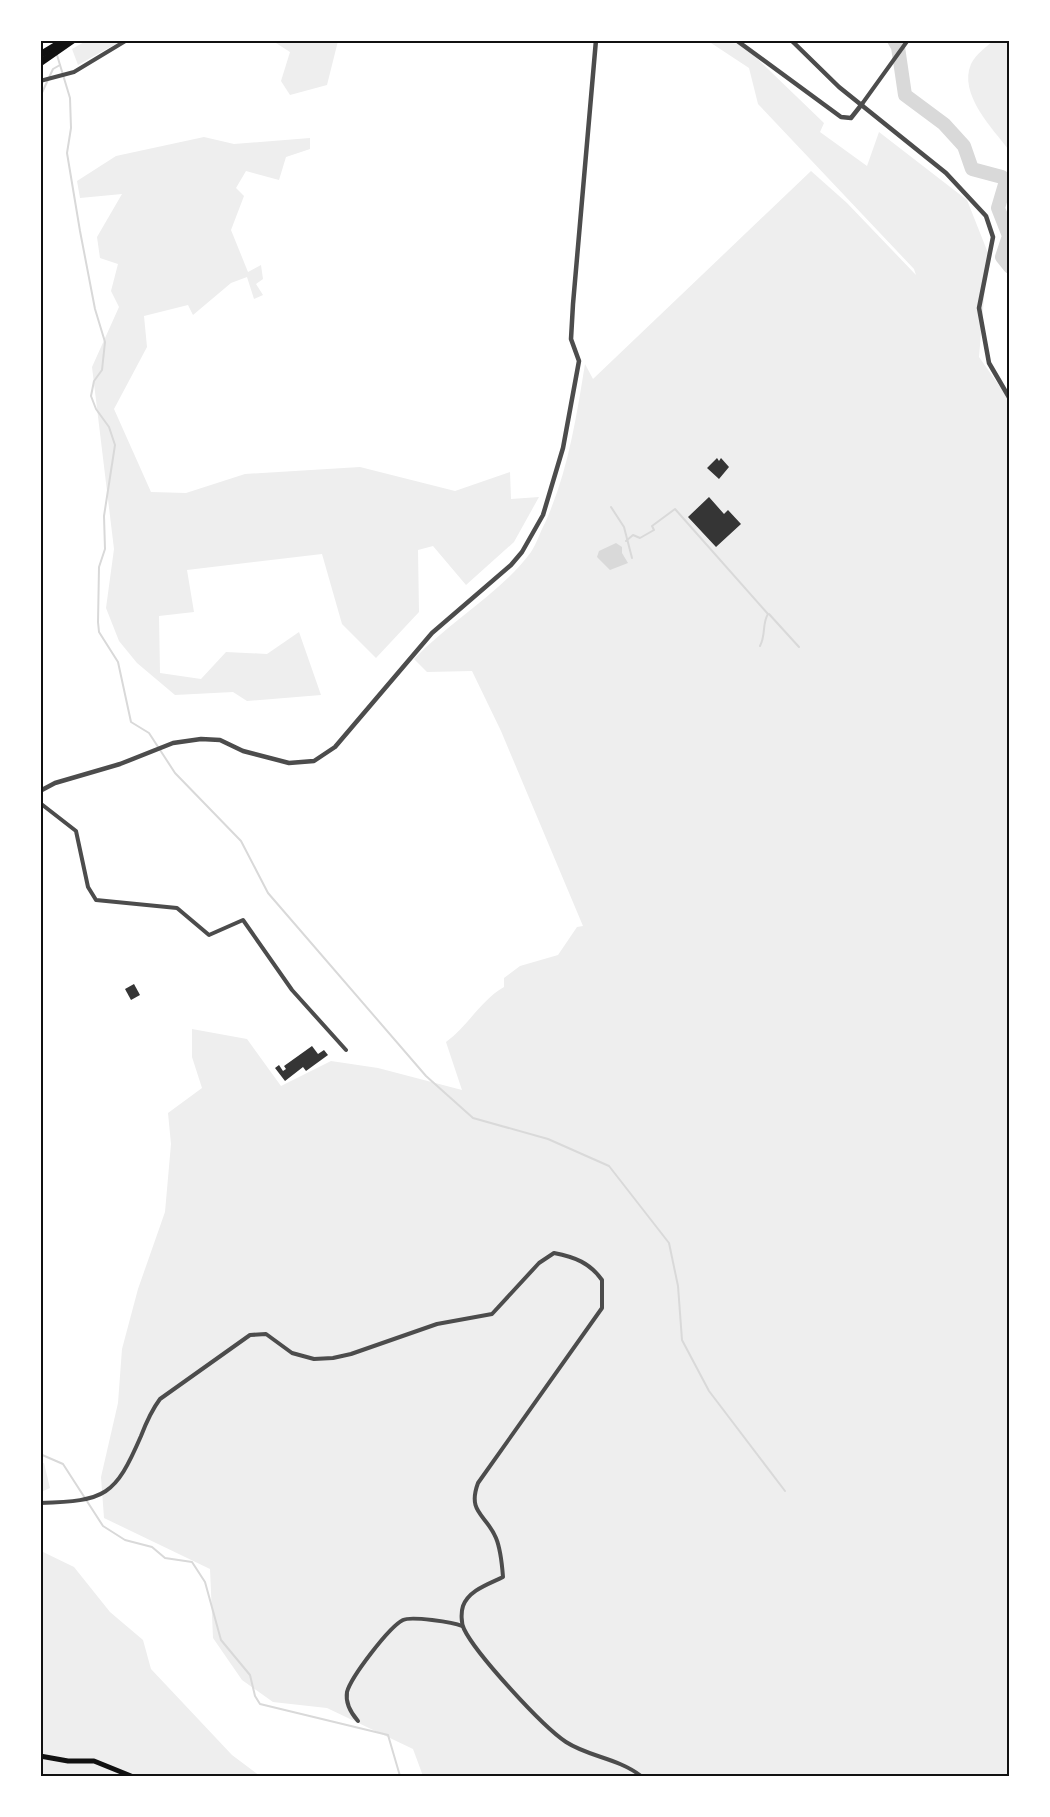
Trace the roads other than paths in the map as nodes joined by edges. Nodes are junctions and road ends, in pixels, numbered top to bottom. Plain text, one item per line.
1 (128, 40) edge
2 (596, 40) edge
3 (736, 40) edge
4 (791, 40) edge
5 (908, 40) edge
6 (69, 41) edge
7 (40, 55) edge
8 (40, 63) edge
9 (40, 81) edge
10 (862, 104) junction
11 (1010, 399) edge
12 (40, 791) edge
13 (40, 803) edge
14 (346, 1050) dead end
15 (40, 1503) edge
16 (462, 1626) junction
17 (358, 1721) dead end
18 (40, 1756) edge
19 (131, 1776) edge
20 (640, 1776) edge

1 - 9 street
2 - 12 street
3 - 10 street
4 - 10 street
5 - 10 street
6 - 7 highway
6 - 8 highway
10 - 11 street
13 - 14 street
15 - 16 street
16 - 17 street
16 - 20 street
18 - 19 main road

